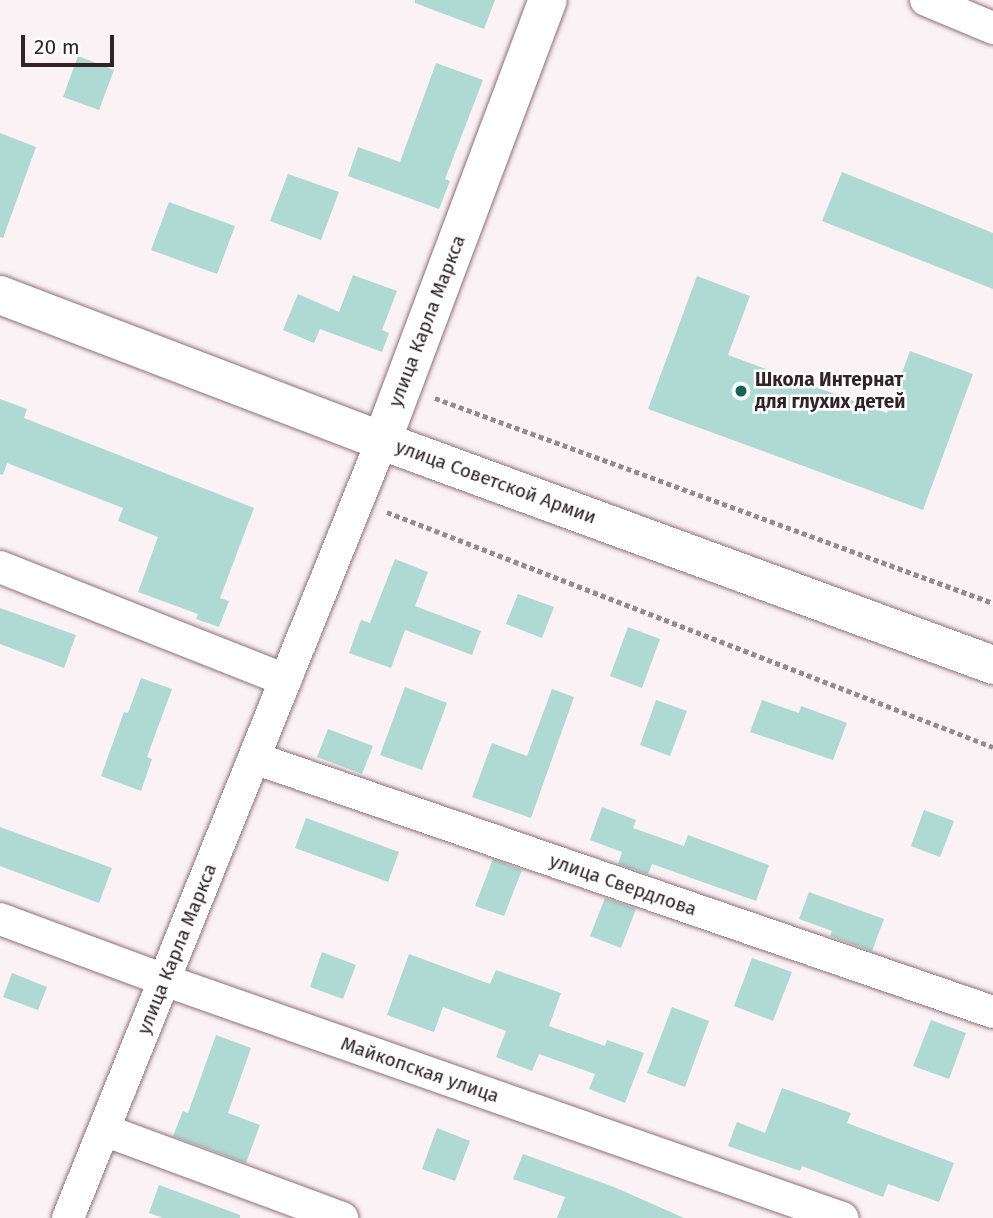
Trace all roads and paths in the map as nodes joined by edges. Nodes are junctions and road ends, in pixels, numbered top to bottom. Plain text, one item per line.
1 (548, 0) edge
2 (926, 0) edge
3 (993, 27) edge
4 (0, 295) edge
5 (403, 386) junction
6 (382, 441) junction
7 (358, 501) junction
8 (0, 567) edge
9 (993, 603) edge
10 (993, 665) edge
11 (285, 680) junction
12 (993, 747) edge
13 (254, 758) junction
14 (0, 919) edge
15 (164, 980) junction
16 (993, 1012) edge
17 (104, 1130) junction
18 (68, 1218) edge
19 (342, 1218) edge
20 (842, 1218) edge

1 - 5 main road, улица Карла Маркса
2 - 3 street
4 - 6 main road, улица Советской Армии
5 - 6 main road, улица Карла Маркса
5 - 9 path
6 - 7 street, улица Карла Маркса
6 - 10 main road, улица Советской Армии
7 - 11 street, улица Карла Маркса
7 - 12 path
8 - 11 street
11 - 13 street, улица Карла Маркса
13 - 15 street, улица Карла Маркса
13 - 16 street, улица Свердлова
14 - 15 street, Майкопская улица
15 - 17 street, улица Карла Маркса
15 - 20 street, Майкопская улица
17 - 18 street, улица Карла Маркса
17 - 19 street

